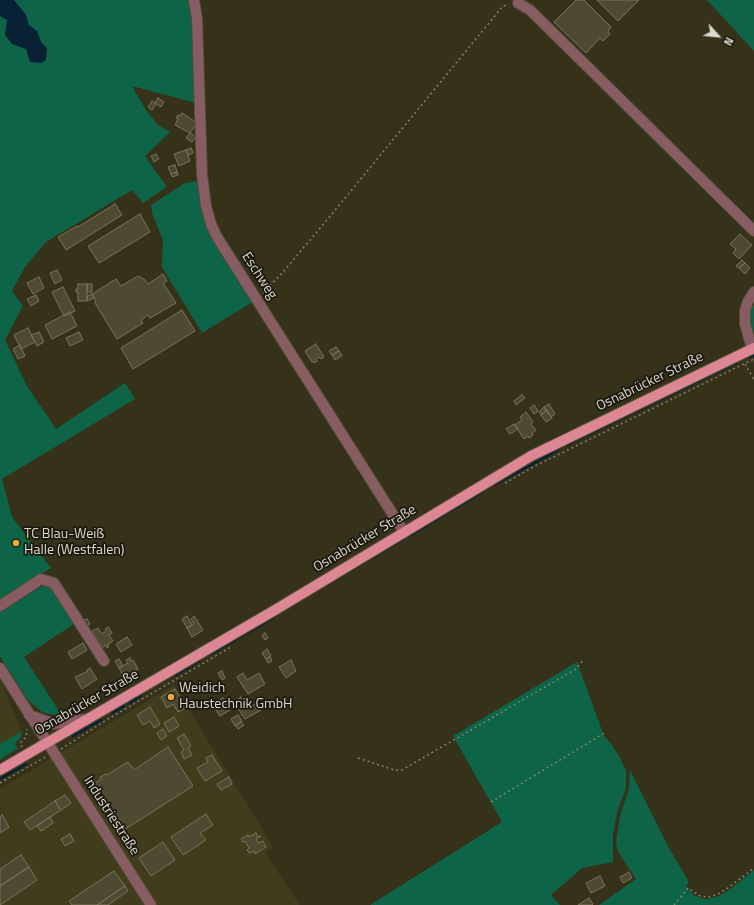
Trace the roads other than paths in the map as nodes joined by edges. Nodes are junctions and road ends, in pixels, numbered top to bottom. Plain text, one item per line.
1 (194, 0) edge
2 (518, 2) road end
3 (754, 231) edge
4 (754, 292) edge
5 (753, 349) edge
6 (404, 532) junction
7 (0, 606) edge
8 (104, 661) dead end
9 (0, 668) edge
10 (29, 715) junction
11 (87, 719) junction
12 (47, 742) junction
13 (0, 770) edge
14 (151, 905) edge

1 - 6 street, Eschweg
2 - 3 street
4 - 5 street
5 - 6 main road, Osnabrücker Straße
6 - 11 main road, Osnabrücker Straße
7 - 8 street
9 - 10 street, Industriestraße
10 - 11 street
10 - 12 street, Industriestraße
11 - 12 main road, Osnabrücker Straße
12 - 13 main road, Osnabrücker Straße
12 - 14 street, Industriestraße

